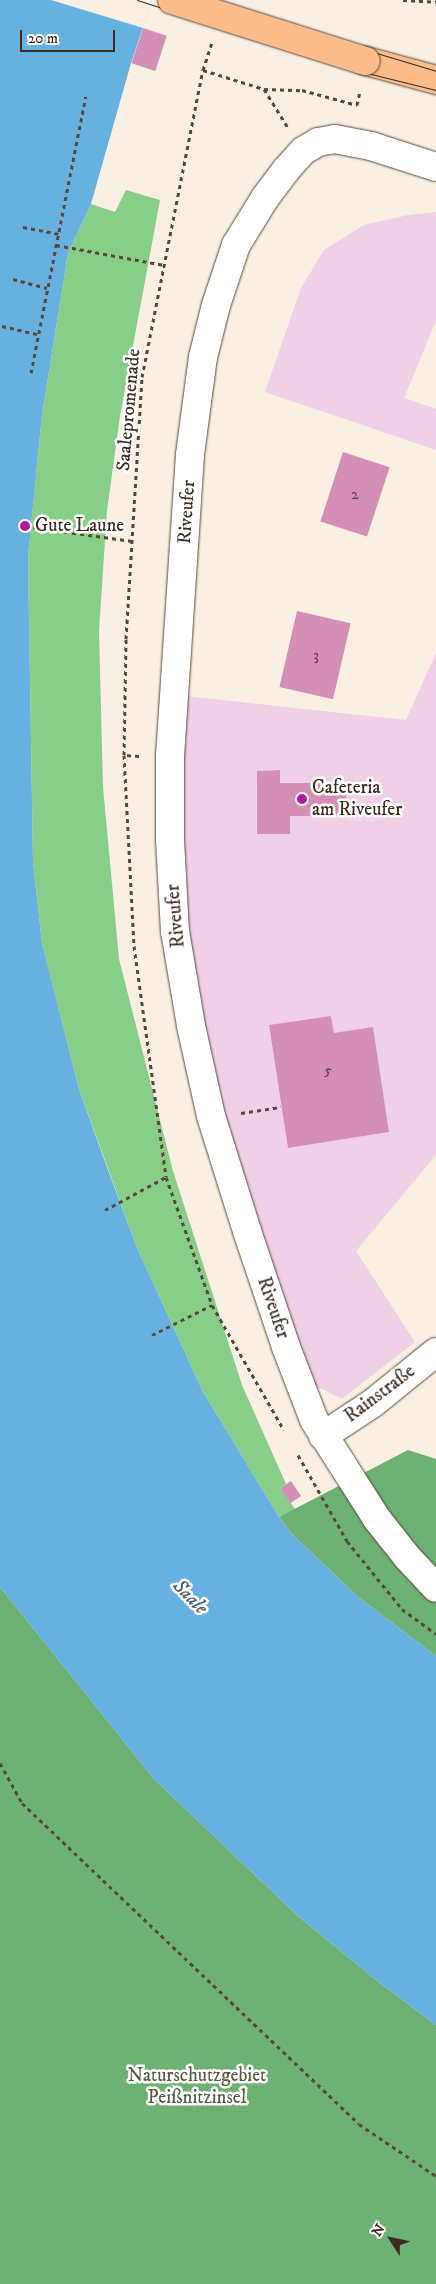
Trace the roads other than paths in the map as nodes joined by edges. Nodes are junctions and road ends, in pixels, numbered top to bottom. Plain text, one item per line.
1 (172, 0) edge
2 (436, 80) edge
3 (436, 167) edge
4 (436, 1352) edge
5 (323, 1436) junction
6 (436, 1588) edge

1 - 2 main road, bridge
3 - 5 street, Riveufer
4 - 5 street, Rainstraße
5 - 6 street, Riveufer

